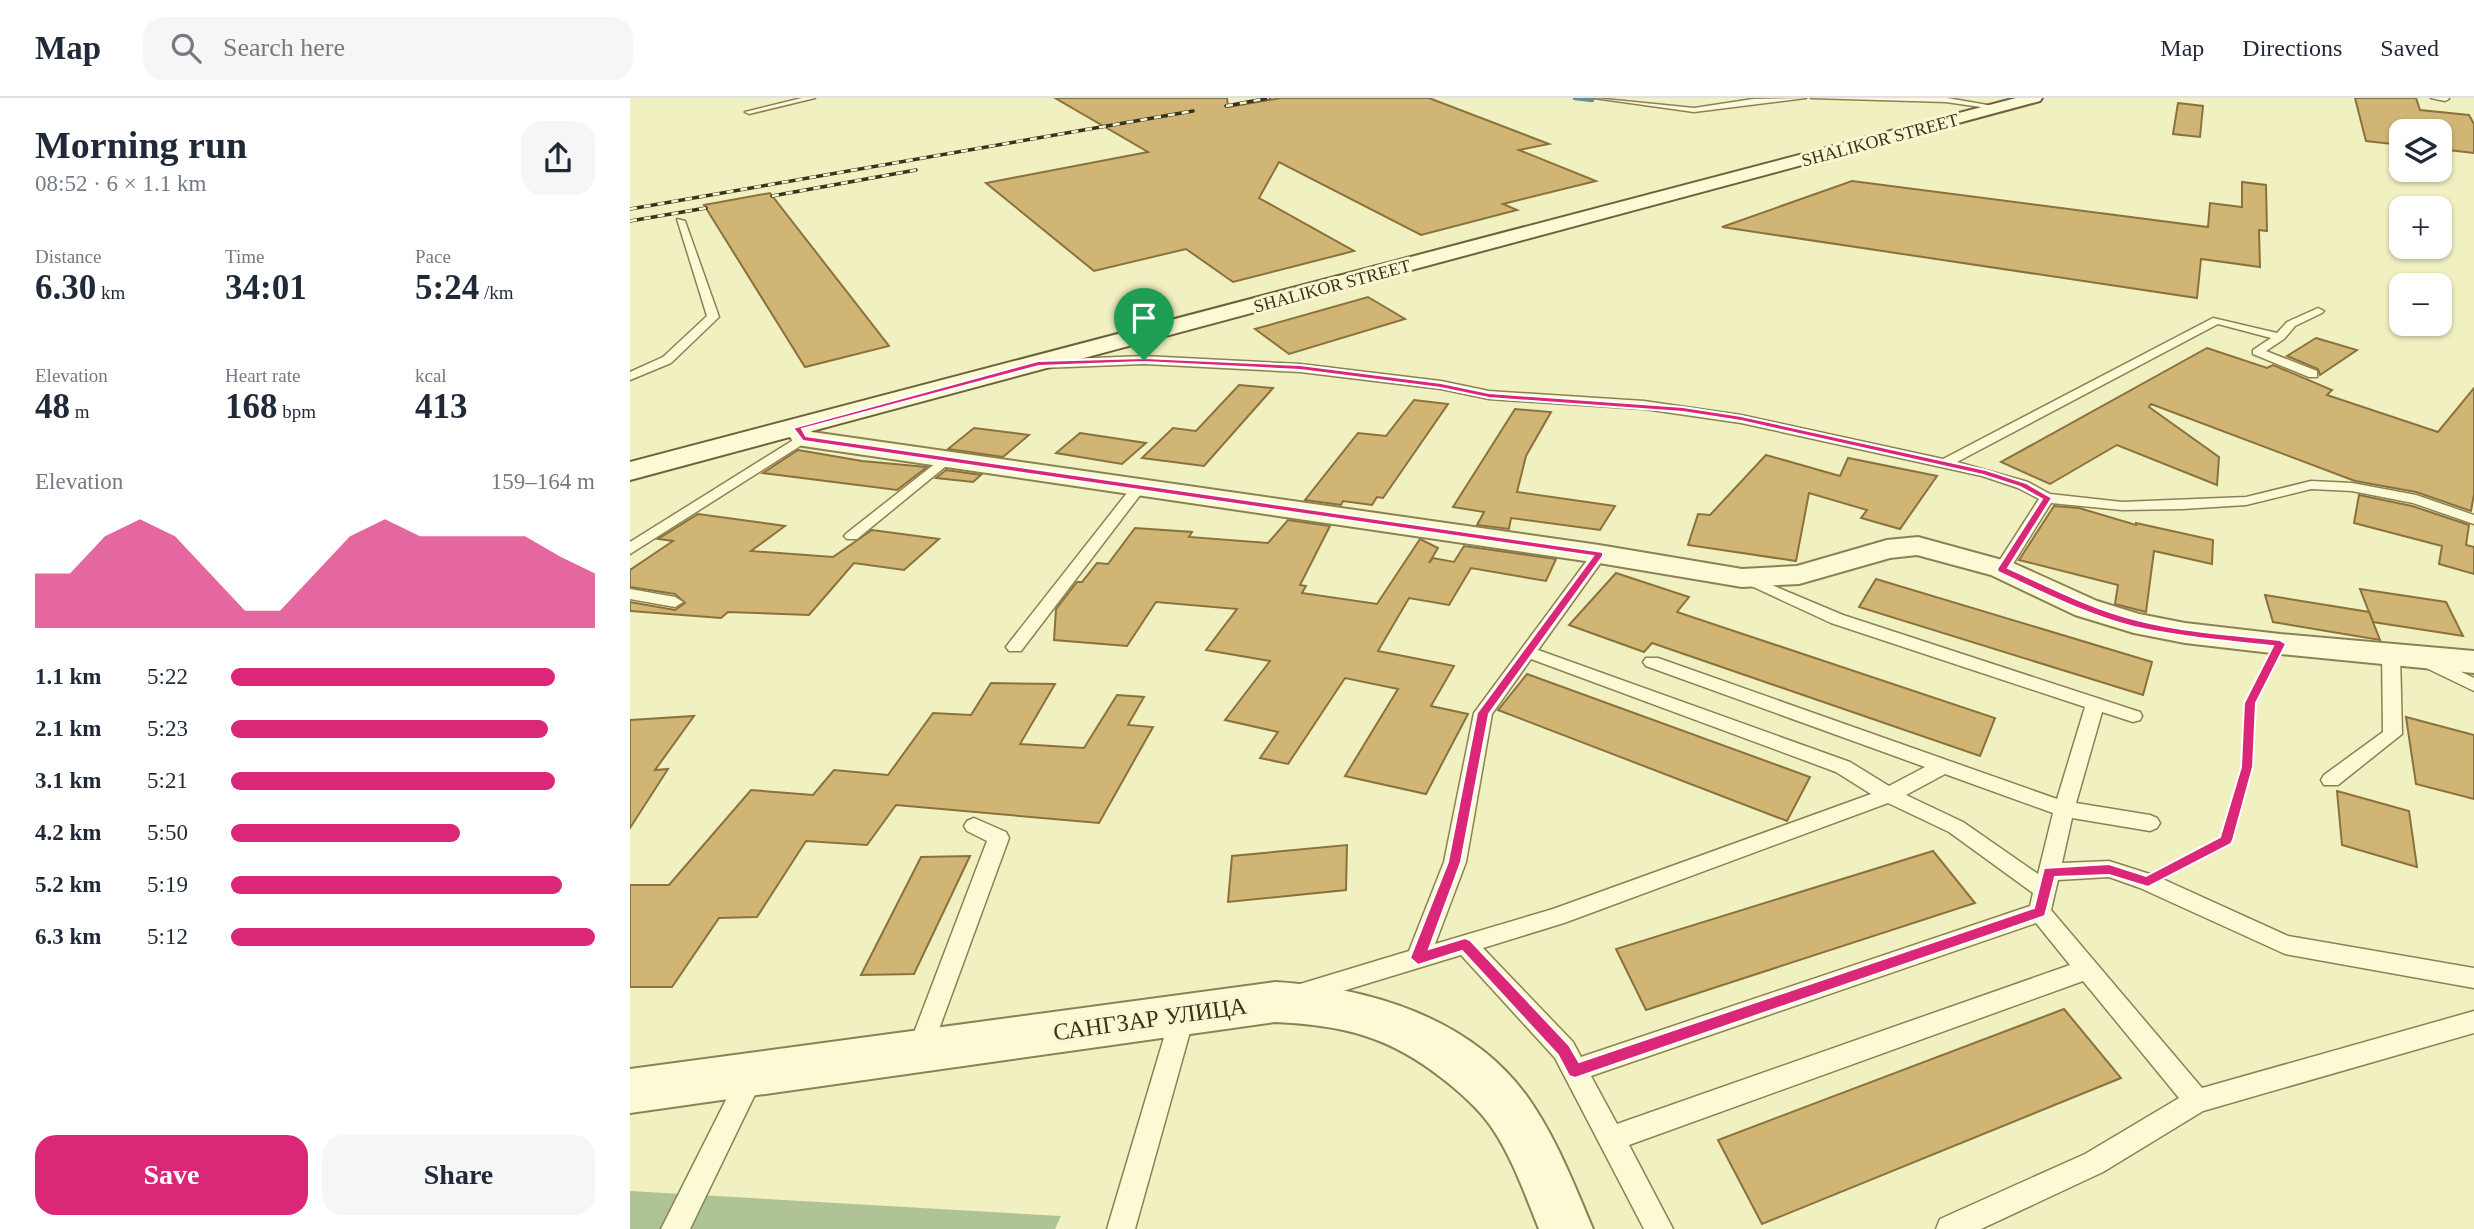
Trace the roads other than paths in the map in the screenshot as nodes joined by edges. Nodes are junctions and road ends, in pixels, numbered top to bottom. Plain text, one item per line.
1 (811, 98) edge
2 (1598, 98) edge
3 (1802, 98) edge
4 (1815, 98) edge
5 (2034, 98) edge
6 (2435, 98) edge
7 (2445, 99) edge
8 (2001, 108) junction
9 (749, 112) dead end
10 (680, 221) dead end
11 (2318, 311) dead end
12 (2280, 337) junction
13 (1038, 364) junction
14 (2313, 374) dead end
15 (630, 376) edge
16 (800, 433) junction
17 (946, 459) junction
18 (1944, 464) junction
19 (630, 471) edge
20 (1139, 487) junction
21 (2048, 498) junction
22 (2474, 520) edge
23 (852, 537) dead end
24 (630, 549) edge
25 (1599, 554) junction
26 (2002, 569) junction
27 (1742, 578) junction
28 (630, 594) edge
29 (675, 602) dead end
30 (1015, 647) dead end
31 (1528, 652) junction
32 (2404, 655) junction
33 (1652, 662) dead end
34 (2474, 662) edge
35 (2474, 685) edge
36 (2095, 704) junction
37 (2133, 716) dead end
38 (1943, 766) junction
39 (2331, 780) dead end
40 (1889, 795) junction
41 (2064, 809) junction
42 (2150, 822) dead end
43 (974, 826) dead end
44 (2045, 891) junction
45 (1465, 944) junction
46 (1418, 958) junction
47 (2088, 969) junction
48 (2474, 978) edge
49 (1275, 1002) junction
50 (1183, 1014) junction
51 (2474, 1022) edge
52 (919, 1051) junction
53 (1575, 1070) junction
54 (751, 1074) junction
55 (630, 1091) edge
56 (2197, 1101) junction
57 (1612, 1139) junction
58 (675, 1229) edge
59 (1121, 1229) edge
60 (1566, 1229) edge
61 (1659, 1229) edge
62 (1950, 1229) edge

1 - 9 lane
2 - 3 lane
4 - 8 lane
5 - 8 street, SHАLIKOR STREET
6 - 7 lane
8 - 13 street, SHАLIKOR STREET
10 - 15 lane
11 - 12 lane
12 - 14 lane
12 - 18 lane
13 - 16 street, SHАLIKOR STREET
13 - 18 lane
16 - 17 street
16 - 19 street, SHАLIKOR STREET
16 - 24 lane
17 - 20 street
17 - 23 lane
18 - 21 lane
20 - 25 street
20 - 30 lane
21 - 22 lane
21 - 26 lane
25 - 27 street
25 - 31 lane
26 - 27 street
26 - 32 street
27 - 36 lane
28 - 29 lane
31 - 40 lane
31 - 46 lane
32 - 34 street
32 - 35 lane
32 - 39 lane
33 - 38 lane
36 - 37 lane
36 - 41 lane
38 - 40 lane
38 - 41 lane
40 - 44 lane
40 - 45 lane
41 - 42 lane
41 - 44 lane
43 - 52 lane
44 - 47 lane
44 - 48 lane
44 - 53 lane
45 - 46 lane
45 - 53 lane
46 - 49 lane
47 - 56 lane
47 - 57 lane
49 - 50 street, САНГЗАР УЛИЦА
49 - 60 street, САНГЗАР УЛИЦА
50 - 52 street, САНГЗАР УЛИЦА
50 - 59 lane
51 - 56 lane
52 - 54 street, САНГЗАР УЛИЦА
53 - 57 lane
54 - 55 street, САНГЗАР УЛИЦА
54 - 58 lane
56 - 62 lane
57 - 61 lane

